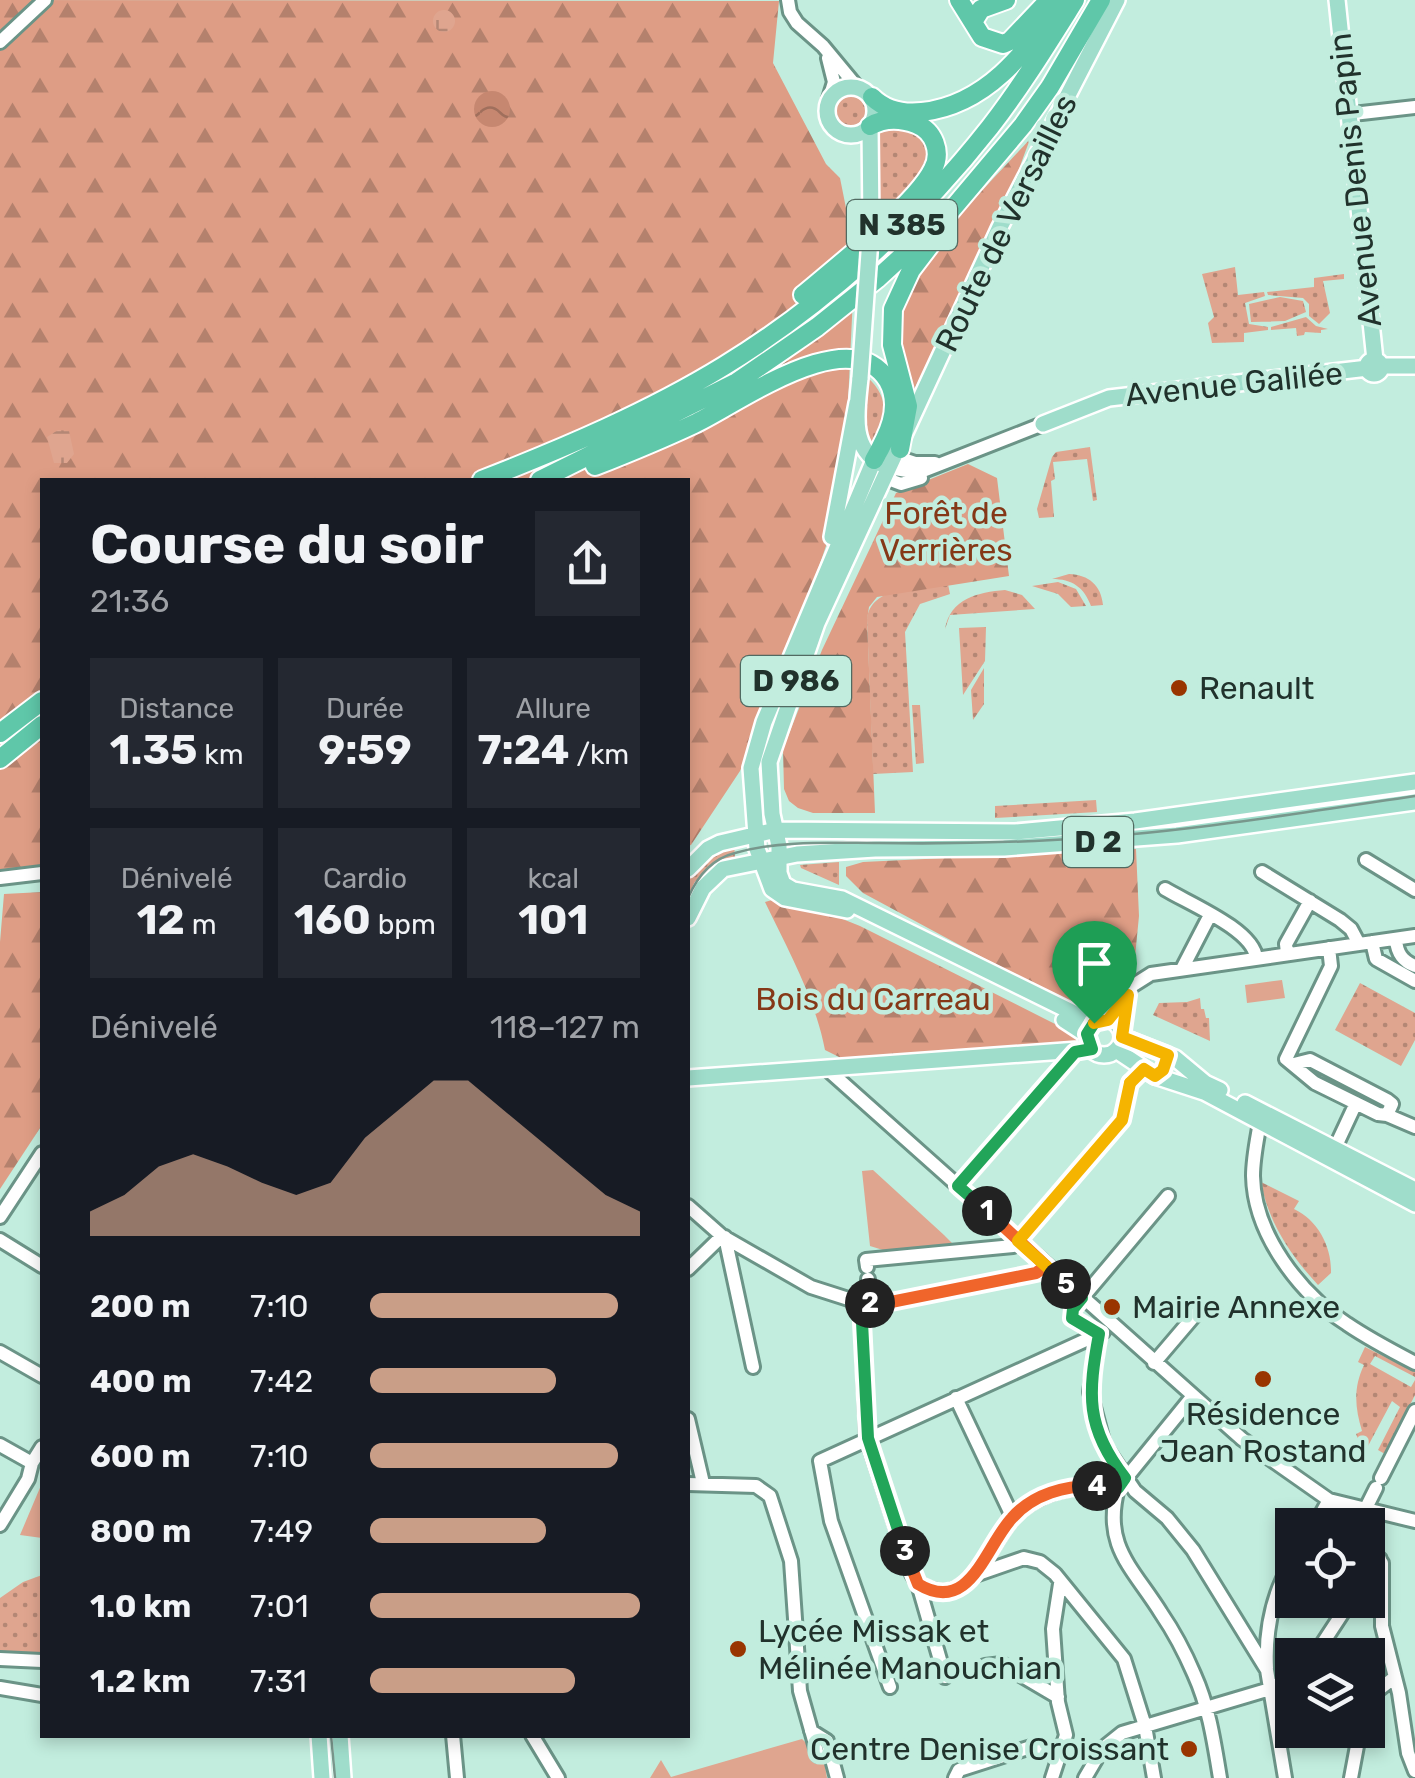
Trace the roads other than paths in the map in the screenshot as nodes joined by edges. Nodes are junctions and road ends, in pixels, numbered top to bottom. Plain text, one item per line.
1 (45, 0) edge
2 (788, 0) edge
3 (959, 0) edge
4 (1006, 0) edge
5 (1049, 0) edge
6 (1062, 0) edge
7 (1075, 0) edge
8 (1102, 0) edge
9 (1117, 0) edge
10 (1337, 0) edge
11 (972, 22) junction
12 (0, 42) edge
13 (823, 46) junction
14 (864, 92) junction
15 (828, 102) junction
16 (1415, 107) edge
17 (1354, 114) dead end
18 (870, 126) junction
19 (846, 135) junction
20 (870, 181) junction
21 (948, 214) junction
22 (1375, 365) junction
23 (1415, 366) edge
24 (673, 392) junction
25 (857, 403) junction
26 (1042, 424) joint
27 (851, 429) junction
28 (900, 449) junction
29 (972, 452) junction
30 (957, 458) junction
31 (879, 470) junction
32 (548, 477) edge
33 (487, 478) edge
34 (819, 588) junction
35 (40, 703) edge
36 (40, 727) edge
37 (0, 733) edge
38 (0, 759) edge
39 (1415, 782) edge
40 (1415, 802) edge
41 (776, 830) junction
42 (756, 833) junction
43 (1366, 860) dead end
44 (690, 866) edge
45 (771, 866) junction
46 (1262, 872) dead end
47 (40, 873) edge
48 (0, 878) edge
49 (1164, 890) dead end
50 (1415, 890) edge
51 (1310, 901) junction
52 (690, 914) edge
53 (1210, 915) junction
54 (1415, 936) edge
55 (1396, 940) junction
56 (1365, 943) junction
57 (1328, 948) junction
58 (1287, 953) junction
59 (1256, 958) junction
60 (1415, 966) edge
61 (1182, 968) junction
62 (1415, 981) edge
63 (1106, 1035) junction
64 (1075, 1052) junction
65 (1168, 1055) junction
66 (1294, 1064) junction
67 (827, 1069) junction
68 (1150, 1073) junction
69 (690, 1078) edge
70 (1356, 1103) junction
71 (1387, 1115) junction
72 (1260, 1122) junction
73 (1415, 1127) edge
74 (1335, 1148) junction
75 (40, 1158) edge
76 (958, 1186) junction
77 (1415, 1190) edge
78 (1168, 1196) dead end
79 (1415, 1204) edge
80 (690, 1208) edge
81 (0, 1217) edge
82 (724, 1237) junction
83 (0, 1240) edge
84 (1018, 1241) junction
85 (40, 1265) edge
86 (1046, 1266) junction
87 (690, 1267) edge
88 (1082, 1298) junction
89 (865, 1303) junction
90 (1200, 1309) dead end
91 (1111, 1324) junction
92 (1099, 1334) junction
93 (0, 1352) edge
94 (1154, 1363) junction
95 (1415, 1364) edge
96 (753, 1367) dead end
97 (40, 1375) edge
98 (956, 1398) junction
99 (1192, 1398) junction
100 (1415, 1412) edge
101 (690, 1428) edge
102 (868, 1438) junction
103 (0, 1445) edge
104 (40, 1450) edge
105 (32, 1462) junction
106 (1122, 1483) junction
107 (690, 1484) edge
108 (703, 1484) junction
109 (1332, 1505) junction
110 (1329, 1508) edge
111 (1334, 1508) edge
112 (1366, 1508) joint
113 (1385, 1513) edge
114 (1012, 1516) junction
115 (1415, 1521) edge
116 (0, 1525) edge
117 (974, 1575) junction
118 (918, 1584) junction
119 (1060, 1584) junction
120 (1275, 1598) edge
121 (1382, 1618) edge
122 (0, 1659) edge
123 (40, 1662) edge
124 (986, 1666) dead end
125 (1267, 1670) junction
126 (1395, 1676) junction
127 (944, 1677) dead end
128 (1385, 1684) edge
129 (1275, 1686) edge
130 (890, 1687) dead end
131 (0, 1688) edge
132 (1270, 1689) junction
133 (40, 1696) edge
134 (1058, 1697) junction
135 (1208, 1707) junction
136 (1145, 1726) junction
137 (810, 1731) junction
138 (319, 1738) edge
139 (340, 1738) edge
140 (453, 1738) edge
141 (534, 1738) edge
142 (1357, 1748) edge
143 (818, 1755) dead end
144 (1060, 1755) junction
145 (1415, 1771) edge
146 (322, 1778) edge
147 (343, 1778) edge
148 (457, 1778) edge
149 (558, 1778) edge
150 (837, 1778) edge
151 (955, 1778) edge
152 (1052, 1778) edge
153 (1086, 1778) edge
154 (1154, 1778) edge
155 (1220, 1778) edge
156 (1286, 1778) edge
157 (1351, 1778) edge

1 - 12 street
2 - 13 street
3 - 11 highway
4 - 11 highway
5 - 11 highway
6 - 14 highway
7 - 24 highway, N 385
8 - 21 highway, N 385
9 - 28 main road, Route de Versailles / D 986
10 - 22 main road, Avenue Denis Papin
13 - 14 street
13 - 15 street
14 - 15 main road
14 - 18 main road
15 - 19 main road
16 - 17 street
18 - 19 main road
18 - 20 main road
18 - 24 highway
19 - 20 main road
20 - 25 main road, bridge
21 - 28 highway
21 - 32 highway, N 385
22 - 23 main road, Avenue Galilée
22 - 26 main road, Avenue Galilée
24 - 33 highway, N 385
25 - 27 main road
25 - 31 main road
26 - 29 street, Avenue Galilée
27 - 31 main road
27 - 34 main road
28 - 30 street
28 - 31 main road, D 986
29 - 30 street
29 - 31 street
30 - 31 street
31 - 32 highway
31 - 34 main road
31 - 41 main road, D 986
34 - 42 main road, D 986
35 - 37 highway
36 - 38 highway
39 - 41 main road, D 2
40 - 45 main road, D 2
41 - 42 main road
41 - 45 main road
42 - 44 main road
42 - 45 main road
43 - 50 street
45 - 52 main road
45 - 63 main road
46 - 51 street
47 - 48 street
49 - 53 street
51 - 56 street
51 - 58 street
53 - 59 street
53 - 61 street
54 - 55 street
55 - 56 street
55 - 60 street
56 - 57 street
56 - 62 street
57 - 58 street
57 - 66 street
58 - 59 street
59 - 61 street
61 - 63 street
63 - 64 main road
63 - 65 main road
63 - 68 main road
64 - 67 main road
64 - 76 street
65 - 68 main road
65 - 74 main road
66 - 70 street
66 - 71 street
67 - 69 main road
67 - 76 street
68 - 72 main road
68 - 84 street
70 - 71 street
70 - 74 street
71 - 73 street
72 - 79 main road
72 - 95 street
74 - 77 main road
75 - 81 street
76 - 84 street
78 - 88 street
80 - 82 street
82 - 87 street
82 - 89 street
82 - 96 street
83 - 85 street
84 - 86 street
84 - 89 street
86 - 88 street
86 - 89 street
88 - 91 street
88 - 92 street
89 - 102 street
90 - 94 street
91 - 92 street
91 - 94 street
92 - 98 street
92 - 106 street
93 - 97 street
94 - 99 street
98 - 102 street
98 - 114 street
99 - 106 street
99 - 109 street
100 - 112 street
101 - 108 street
102 - 118 street
102 - 130 street
103 - 105 street
104 - 105 street
105 - 116 street
106 - 114 street
106 - 125 street
106 - 135 street
107 - 108 street
108 - 137 street
109 - 110 street
109 - 111 street
109 - 112 street
113 - 115 street
114 - 117 street
117 - 118 street
117 - 119 street
118 - 127 street
119 - 134 street
119 - 136 street
120 - 125 street
121 - 126 street
122 - 123 street
124 - 134 street
125 - 132 street
126 - 128 street
126 - 145 street
129 - 132 street
131 - 133 street
132 - 135 street
132 - 156 street
134 - 144 street
135 - 136 street
135 - 155 street
136 - 153 street
136 - 154 street
137 - 143 street
137 - 150 street
138 - 146 main road
139 - 147 main road
140 - 148 street
141 - 149 street
142 - 157 street
144 - 151 street
144 - 152 street

